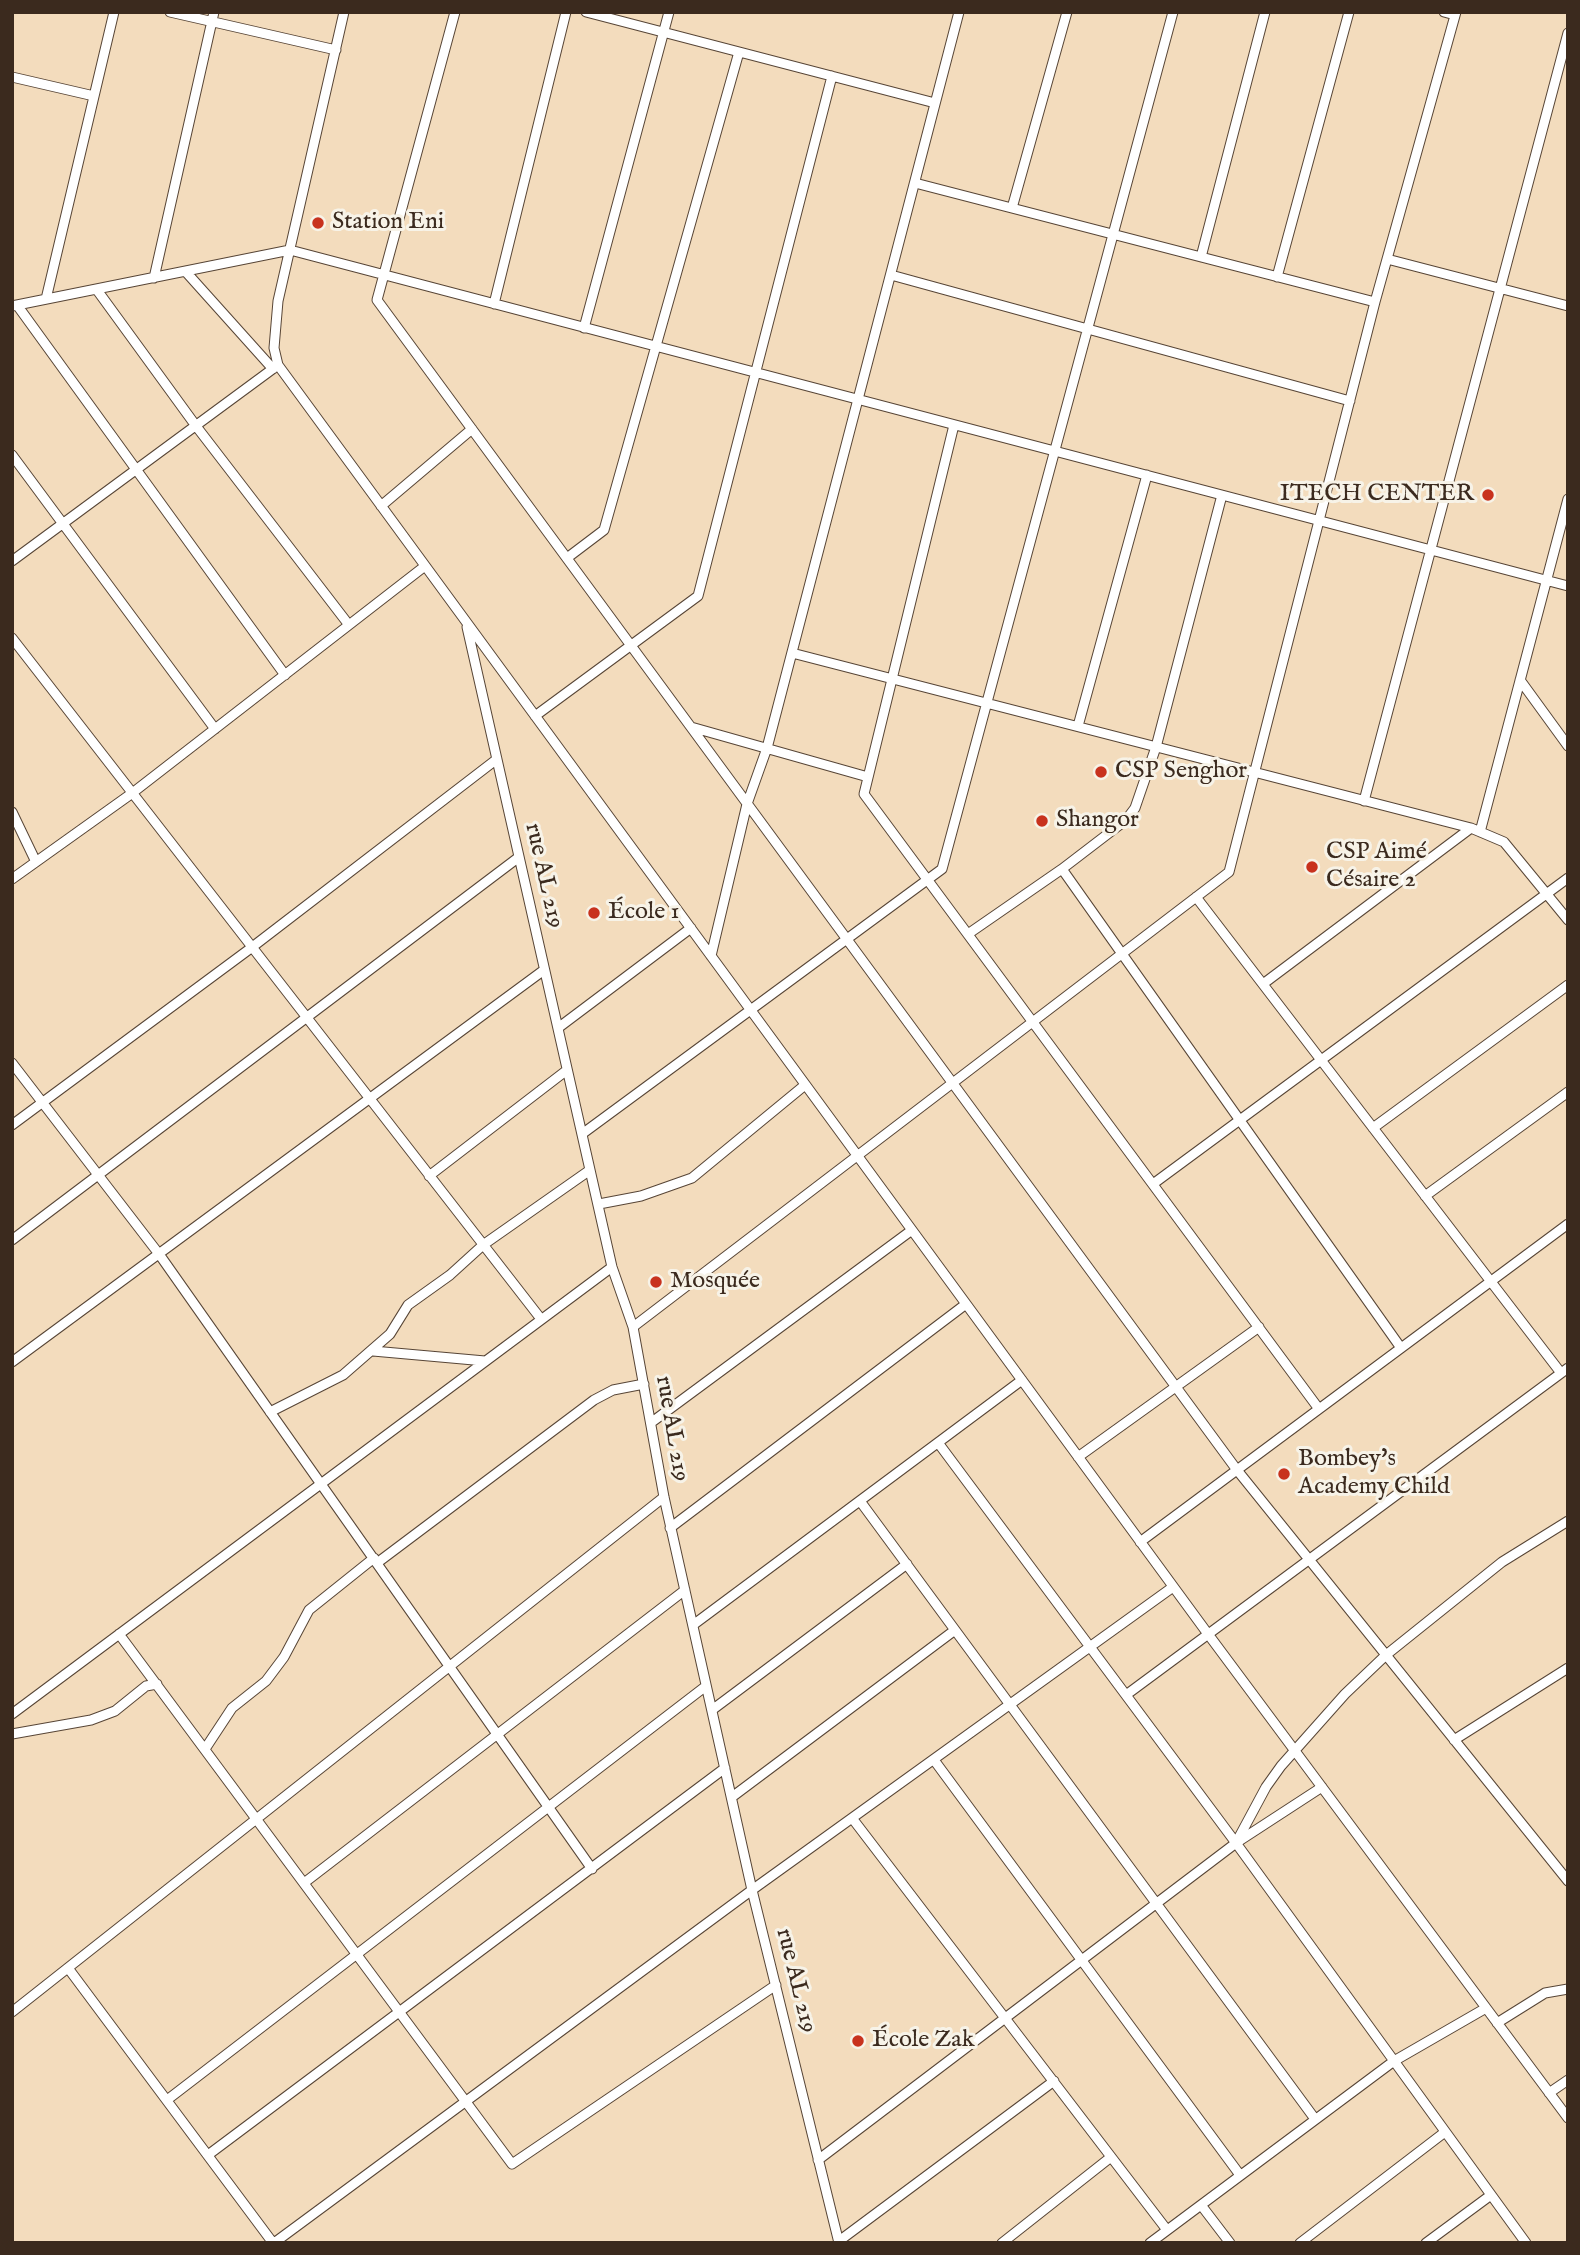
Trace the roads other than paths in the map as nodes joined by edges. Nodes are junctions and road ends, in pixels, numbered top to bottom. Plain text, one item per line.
1 (114, 12) edge
2 (170, 12) edge
3 (344, 12) edge
4 (455, 12) edge
5 (566, 12) edge
6 (586, 12) edge
7 (669, 12) edge
8 (959, 12) edge
9 (1067, 12) edge
10 (1173, 12) edge
11 (1265, 12) edge
12 (1349, 12) edge
13 (1444, 12) edge
14 (1455, 14) edge
15 (213, 17) edge
16 (663, 32) junction
17 (1568, 33) edge
18 (336, 50) junction
19 (739, 52) junction
20 (832, 76) junction
21 (13, 79) edge
22 (94, 96) junction
23 (936, 103) junction
24 (915, 183) junction
25 (1012, 208) junction
26 (1113, 234) junction
27 (290, 250) junction
28 (1201, 257) junction
29 (1387, 259) junction
30 (186, 272) junction
31 (384, 275) junction
32 (891, 275) junction
33 (1277, 277) junction
34 (154, 278) junction
35 (1499, 288) junction
36 (97, 290) junction
37 (46, 299) junction
38 (1375, 302) junction
39 (494, 304) junction
40 (15, 306) edge
41 (1568, 306) edge
42 (584, 328) junction
43 (1088, 329) junction
44 (657, 347) junction
45 (276, 367) junction
46 (756, 373) junction
47 (858, 400) junction
48 (1350, 401) junction
49 (954, 425) junction
50 (196, 426) junction
51 (472, 429) junction
52 (1055, 451) junction
53 (12, 455) edge
54 (137, 469) junction
55 (1147, 475) junction
56 (1222, 495) junction
57 (1568, 499) edge
58 (381, 506) junction
59 (1320, 521) junction
60 (63, 523) junction
61 (1433, 551) junction
62 (567, 558) junction
63 (12, 561) edge
64 (425, 566) junction
65 (1546, 580) junction
66 (1568, 586) edge
67 (466, 622) junction
68 (349, 625) junction
69 (12, 638) edge
70 (631, 646) junction
71 (792, 653) junction
72 (285, 675) junction
73 (892, 678) junction
74 (1520, 680) junction
75 (987, 703) junction
76 (536, 716) junction
77 (690, 726) junction
78 (1077, 726) junction
79 (215, 729) junction
80 (1568, 746) edge
81 (1156, 747) junction
82 (767, 748) junction
83 (497, 759) junction
84 (1256, 773) junction
85 (868, 777) junction
86 (131, 794) junction
87 (1364, 801) junction
88 (747, 804) junction
89 (12, 812) edge
90 (1476, 830) junction
91 (519, 857) junction
92 (36, 862) junction
93 (1062, 870) junction
94 (1568, 878) edge
95 (12, 879) edge
96 (928, 879) junction
97 (1548, 893) junction
98 (1196, 897) junction
99 (1568, 920) edge
100 (691, 928) junction
101 (968, 934) junction
102 (846, 939) junction
103 (251, 948) junction
104 (1122, 954) junction
105 (711, 956) junction
106 (544, 970) junction
107 (1263, 984) junction
108 (1568, 985) edge
109 (750, 1009) junction
110 (306, 1018) junction
111 (1033, 1021) junction
112 (558, 1028) junction
113 (1321, 1060) junction
114 (12, 1063) edge
115 (567, 1070) junction
116 (952, 1083) junction
117 (805, 1085) junction
118 (1568, 1092) edge
119 (368, 1098) junction
120 (43, 1103) junction
121 (1240, 1120) junction
122 (12, 1125) edge
123 (1373, 1128) junction
124 (582, 1134) junction
125 (857, 1155) junction
126 (590, 1170) junction
127 (98, 1175) junction
128 (429, 1176) junction
129 (1153, 1184) junction
130 (1425, 1196) junction
131 (599, 1203) junction
132 (1568, 1224) edge
133 (912, 1230) junction
134 (12, 1240) edge
135 (483, 1245) junction
136 (159, 1254) junction
137 (611, 1267) junction
138 (1490, 1282) junction
139 (966, 1304) junction
140 (541, 1319) junction
141 (633, 1327) junction
142 (1259, 1327) junction
143 (1401, 1348) junction
144 (373, 1351) junction
145 (485, 1361) junction
146 (12, 1362) edge
147 (1564, 1371) edge
148 (1022, 1380) junction
149 (644, 1384) junction
150 (1176, 1387) junction
151 (1320, 1409) junction
152 (270, 1412) junction
153 (652, 1422) junction
154 (939, 1444) junction
155 (1078, 1457) junction
156 (1237, 1470) junction
157 (321, 1484) junction
158 (664, 1497) junction
159 (860, 1501) junction
160 (1568, 1521) edge
161 (670, 1528) junction
162 (1140, 1542) junction
163 (1309, 1560) junction
164 (375, 1561) junction
165 (907, 1564) junction
166 (1173, 1587) junction
167 (685, 1590) junction
168 (692, 1625) junction
169 (955, 1630) junction
170 (119, 1634) junction
171 (1208, 1634) junction
172 (1090, 1647) junction
173 (1386, 1655) junction
174 (450, 1666) junction
175 (1567, 1670) edge
176 (157, 1684) junction
177 (706, 1686) junction
178 (1126, 1695) junction
179 (1010, 1704) junction
180 (712, 1710) junction
181 (12, 1714) edge
182 (12, 1734) edge
183 (497, 1734) junction
184 (1454, 1740) junction
185 (205, 1749) junction
186 (1294, 1750) junction
187 (934, 1759) junction
188 (725, 1768) junction
189 (1322, 1787) junction
190 (732, 1797) junction
191 (549, 1808) junction
192 (852, 1818) junction
193 (257, 1819) junction
194 (1236, 1843) junction
195 (592, 1869) junction
196 (1568, 1881) edge
197 (304, 1883) junction
198 (752, 1890) junction
199 (1156, 1903) junction
200 (357, 1954) junction
201 (1082, 1959) junction
202 (68, 1968) junction
203 (776, 1985) junction
204 (1568, 1989) edge
205 (1486, 2008) junction
206 (12, 2012) edge
207 (400, 2012) junction
208 (1006, 2017) junction
209 (1497, 2023) junction
210 (1394, 2061) junction
211 (1568, 2080) edge
212 (1054, 2081) junction
213 (1549, 2093) junction
214 (167, 2100) junction
215 (466, 2101) junction
216 (1568, 2118) edge
217 (1315, 2119) junction
218 (1446, 2132) junction
219 (208, 2155) junction
220 (1111, 2157) junction
221 (818, 2160) junction
222 (1240, 2175) junction
223 (1491, 2195) junction
224 (1201, 2205) junction
225 (1167, 2230) junction
226 (839, 2242) edge
227 (274, 2243) edge
228 (1002, 2243) edge
229 (1150, 2243) edge
230 (1230, 2243) edge
231 (1300, 2243) edge
232 (1426, 2243) edge
233 (1526, 2243) edge

1 - 22 street
2 - 15 street
3 - 18 street
4 - 31 street
5 - 39 street
6 - 16 street
7 - 16 street
8 - 23 street
9 - 25 street
10 - 26 street
11 - 28 street
12 - 33 street
13 - 14 street
14 - 29 street
15 - 18 street
15 - 34 street
16 - 19 street
16 - 42 street
17 - 35 street
18 - 27 street
19 - 20 street
19 - 44 street
20 - 23 street
20 - 46 street
21 - 22 street
22 - 37 street
23 - 24 street
24 - 25 street
24 - 32 street
25 - 26 street
26 - 28 street
26 - 43 street
27 - 30 street
27 - 31 street
27 - 45 street
28 - 33 street
29 - 35 street
29 - 38 street
30 - 34 street
30 - 45 street
31 - 39 street
31 - 51 street
32 - 43 street
32 - 47 street
33 - 38 street
34 - 36 street
35 - 41 street
35 - 61 street
36 - 37 street
36 - 50 street
37 - 40 street
38 - 48 street
39 - 42 street
40 - 54 street
42 - 44 street
43 - 48 street
43 - 52 street
44 - 46 street
44 - 62 street
45 - 50 street
45 - 58 street
46 - 47 street
46 - 70 street
47 - 49 street
47 - 71 street
48 - 59 street
49 - 52 street
49 - 73 street
50 - 54 street
50 - 68 street
51 - 58 street
51 - 62 street
52 - 55 street
52 - 75 street
53 - 60 street
54 - 60 street
54 - 72 street
55 - 56 street
55 - 78 street
56 - 59 street
56 - 81 street
57 - 65 street
58 - 64 street
59 - 61 street
59 - 84 street
60 - 63 street
60 - 79 street
61 - 65 street
61 - 87 street
62 - 70 street
64 - 67 street
64 - 68 street
65 - 66 street
65 - 74 street
67 - 76 street
67 - 83 street, rue AL 219
68 - 72 street
69 - 86 street
70 - 76 street
70 - 77 street
71 - 73 street
71 - 82 street
72 - 79 street
73 - 75 street
73 - 85 street
74 - 80 street
74 - 90 street
75 - 78 street
75 - 96 street
76 - 100 street
77 - 82 street
77 - 88 street
78 - 81 street
79 - 86 street
81 - 84 street
81 - 93 street
82 - 85 street
82 - 88 street
83 - 91 street, rue AL 219
83 - 103 street
84 - 87 street
84 - 98 street
85 - 96 street
86 - 92 street
86 - 103 street
87 - 90 street
88 - 102 street
88 - 105 street
89 - 92 street
90 - 97 street
90 - 107 street
91 - 106 street, rue AL 219
91 - 110 street
92 - 95 street
93 - 101 street
93 - 104 street
94 - 97 street
96 - 101 street
96 - 102 street
97 - 99 street
97 - 113 street
98 - 104 street
98 - 107 street
100 - 105 street
100 - 112 street
101 - 111 street
102 - 109 street
102 - 116 street
103 - 110 street
103 - 120 street
104 - 111 street
104 - 121 street
105 - 109 street
106 - 112 street, rue AL 219
106 - 119 street
107 - 113 street
108 - 123 street
109 - 117 street
109 - 124 street
110 - 119 street
110 - 127 street
111 - 116 street
111 - 129 street
112 - 115 street, rue AL 219
113 - 121 street
113 - 123 street
114 - 120 street
115 - 124 street, rue AL 219
115 - 128 street
116 - 125 street
116 - 150 street
117 - 125 street
117 - 131 street
118 - 130 street
119 - 128 street
119 - 136 street
120 - 122 street
120 - 127 street
121 - 129 street
121 - 143 street
123 - 130 street
124 - 126 street, rue AL 219
125 - 133 street
125 - 141 street
126 - 131 street, rue AL 219
126 - 135 street
127 - 134 street
127 - 136 street
128 - 135 street
129 - 142 street
130 - 138 street
131 - 137 street, rue AL 219
132 - 138 street
133 - 139 street
133 - 153 street
135 - 140 street
135 - 144 street
136 - 146 street
136 - 152 street
137 - 140 street
137 - 141 street, rue AL 219
138 - 143 street
138 - 147 street
139 - 148 street
139 - 161 street
140 - 145 street
141 - 149 street, rue AL 219
142 - 150 street
142 - 151 street
143 - 151 street
144 - 145 street
144 - 152 street
145 - 157 street
147 - 163 street
148 - 154 street
148 - 155 street
149 - 153 street, rue AL 219
149 - 164 street
150 - 155 street
150 - 156 street
151 - 156 street
152 - 157 street
153 - 158 street, rue AL 219
154 - 159 street
154 - 172 street
155 - 162 street
156 - 162 street
156 - 163 street
157 - 164 street
157 - 170 street
158 - 161 street, rue AL 219
158 - 174 street
159 - 165 street
159 - 168 street
160 - 173 street
161 - 167 street, rue AL 219
162 - 166 street
163 - 171 street
163 - 173 street
164 - 174 street
164 - 185 street
165 - 169 street
165 - 180 street
166 - 171 street
166 - 172 street
167 - 168 street, rue AL 219
167 - 183 street
168 - 177 street, rue AL 219
169 - 179 street
169 - 190 street
170 - 176 street
170 - 181 street
171 - 178 street
171 - 186 street
172 - 178 street
172 - 179 street
173 - 184 street
173 - 186 street
174 - 183 street
174 - 193 street
175 - 184 street
176 - 182 street
176 - 185 street
177 - 180 street, rue AL 219
177 - 191 street
178 - 194 street
179 - 187 street
179 - 199 street
180 - 188 street, rue AL 219
183 - 191 street
183 - 197 street
184 - 196 street
185 - 193 street
186 - 189 street
186 - 194 street
187 - 192 street
187 - 201 street
188 - 190 street, rue AL 219
188 - 195 street
189 - 194 street
189 - 205 street
190 - 198 street, rue AL 219
191 - 195 street
191 - 200 street
192 - 198 street
192 - 208 street
193 - 197 street
193 - 202 street
194 - 199 street
194 - 210 street
195 - 207 street
197 - 200 street
198 - 203 street, rue AL 219
198 - 215 street
199 - 201 street
199 - 217 street
200 - 207 street
200 - 214 street
201 - 208 street
201 - 222 street
202 - 206 street
202 - 214 street
203 - 215 street
203 - 221 street, rue AL 219
204 - 209 street
205 - 209 street
205 - 210 street
207 - 215 street
207 - 219 street
208 - 212 street
208 - 221 street
209 - 213 street
210 - 217 street
210 - 218 street
211 - 213 street
212 - 220 street
212 - 226 street
213 - 216 street
214 - 219 street
215 - 227 street
217 - 222 street
218 - 223 street
218 - 231 street
219 - 227 street
220 - 225 street
220 - 228 street
221 - 226 street, rue AL 219
222 - 224 street
223 - 232 street
223 - 233 street
224 - 225 street
224 - 230 street
225 - 229 street

